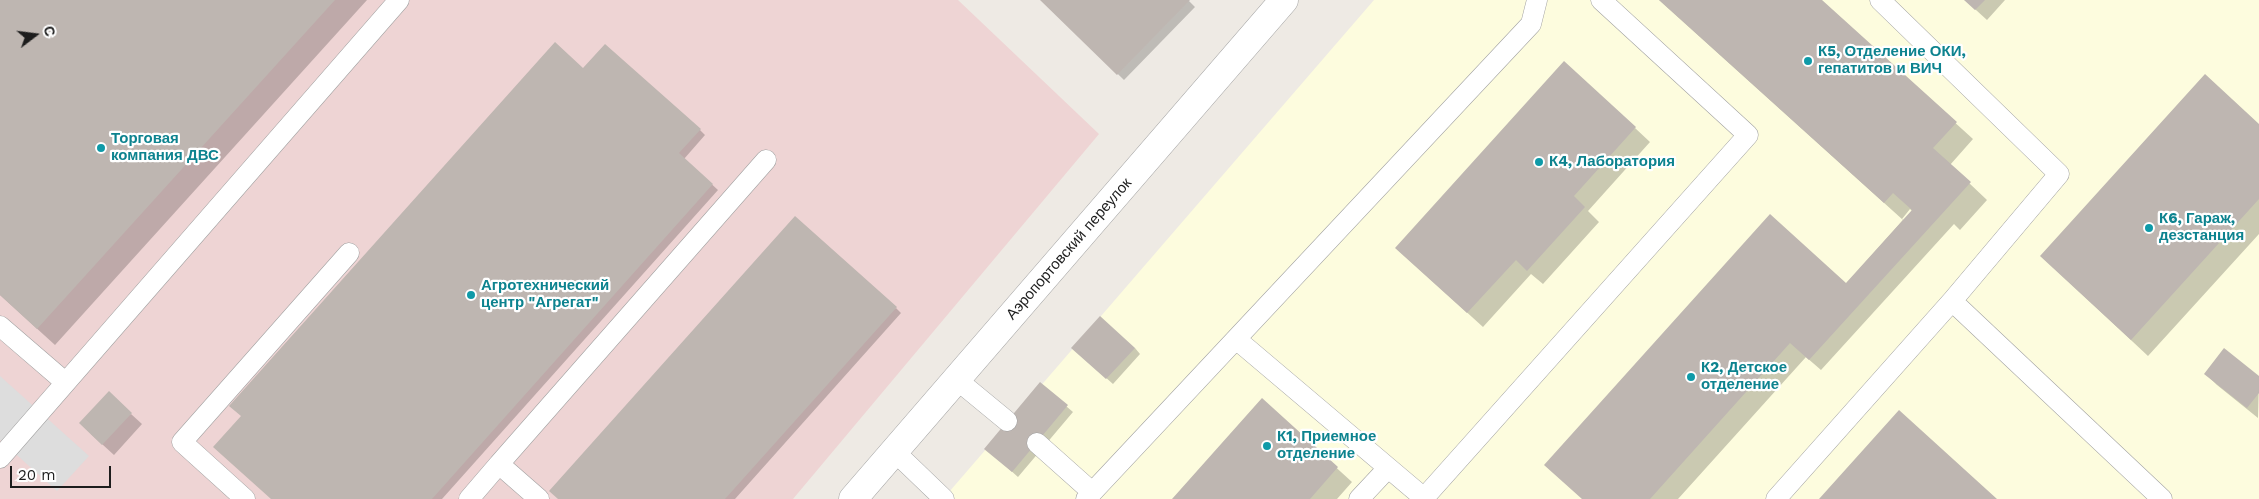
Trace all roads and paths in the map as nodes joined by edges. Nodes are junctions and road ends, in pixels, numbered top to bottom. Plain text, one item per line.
1 (399, 0) edge
2 (1284, 0) edge
3 (1537, 0) edge
4 (1601, 0) edge
5 (1880, 0) edge
6 (766, 160) dead end
7 (349, 254) dead end
8 (1952, 301) junction
9 (0, 326) edge
10 (1236, 339) junction
11 (956, 379) junction
12 (65, 382) junction
13 (1007, 422) dead end
14 (1037, 443) dead end
15 (894, 452) junction
16 (0, 458) edge
17 (499, 464) junction
18 (1388, 468) junction
19 (1089, 496) edge
20 (1425, 498) edge
21 (245, 499) edge
22 (469, 499) edge
23 (539, 499) edge
24 (853, 499) edge
25 (944, 499) edge
26 (1359, 499) edge
27 (1776, 499) edge
28 (2162, 499) edge

1 - 12 lane
2 - 11 street, Аэропортовский переулок
3 - 10 lane
4 - 20 lane
5 - 8 lane
6 - 17 lane
7 - 21 lane
8 - 27 lane
8 - 28 lane
9 - 12 lane
10 - 18 lane
10 - 19 lane
11 - 13 lane
11 - 15 street, Аэропортовский переулок
12 - 16 lane
14 - 19 lane
15 - 24 street, Аэропортовский переулок
15 - 25 lane
17 - 22 lane
17 - 23 lane
18 - 20 lane
18 - 26 lane

